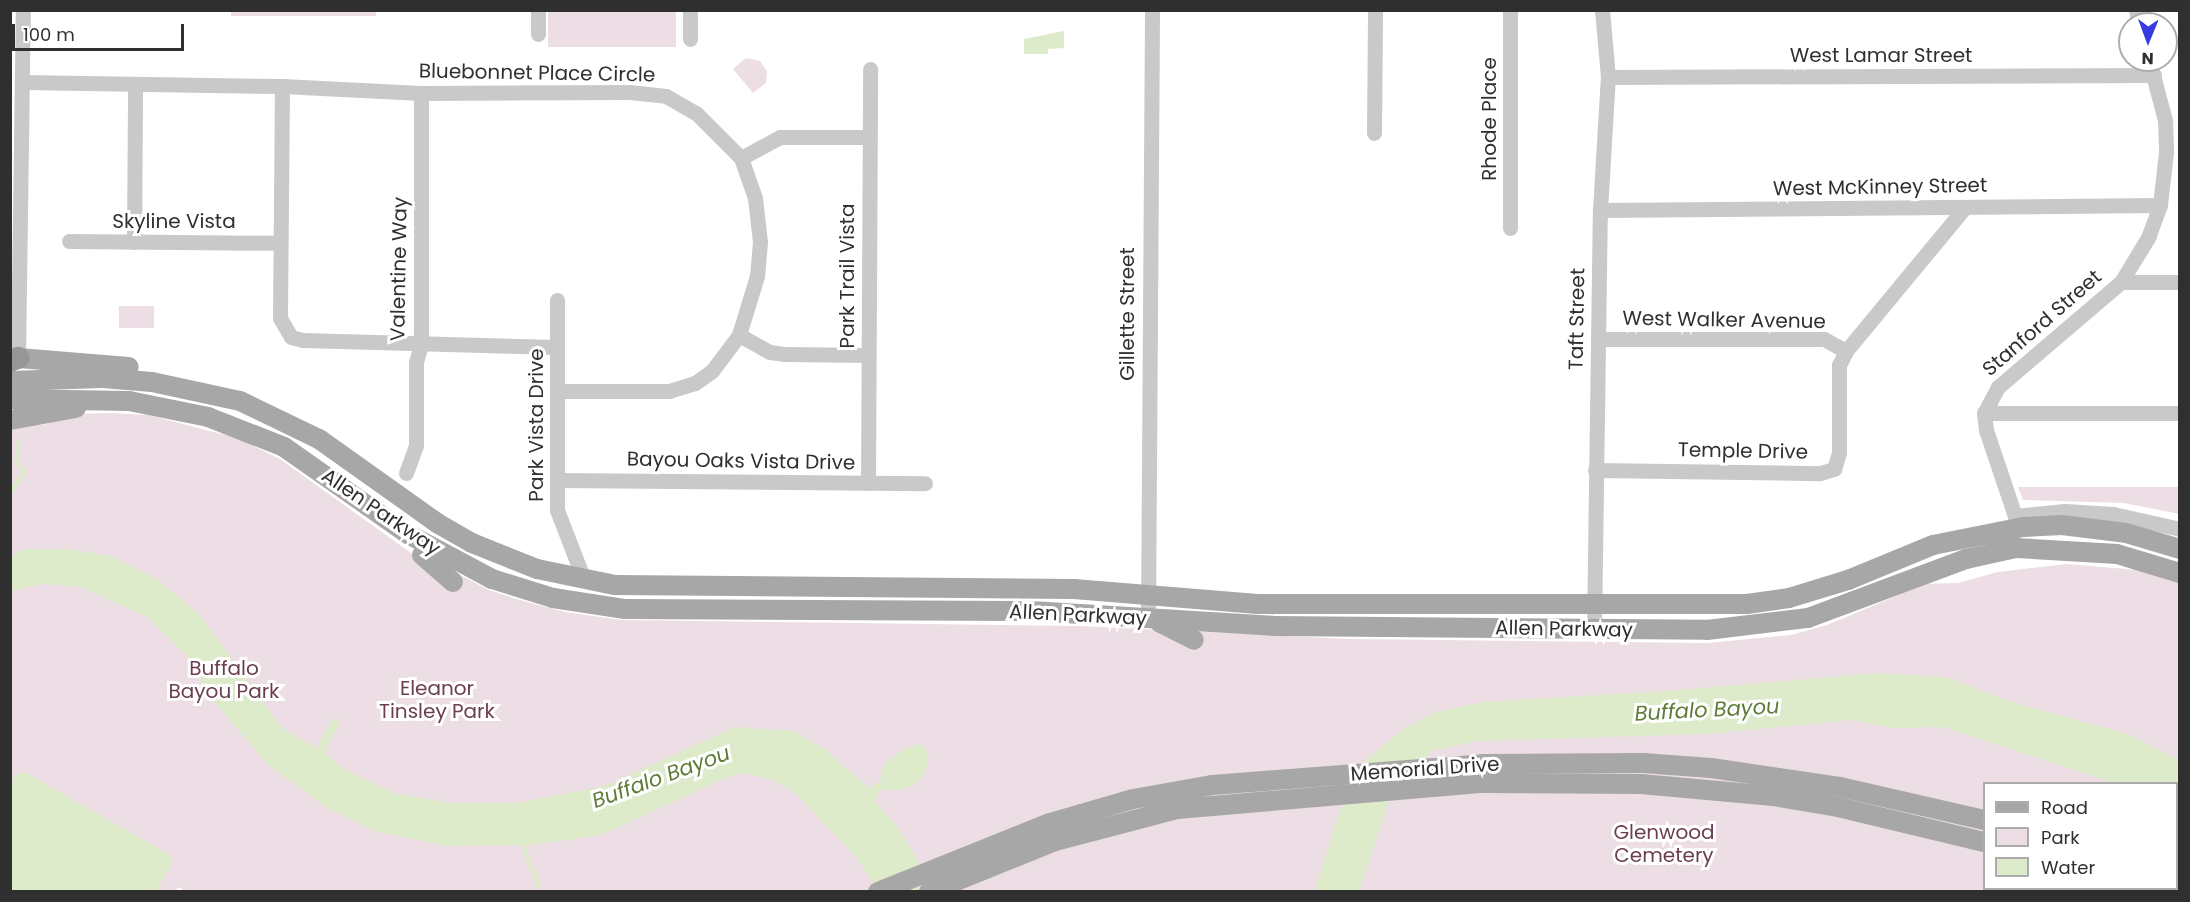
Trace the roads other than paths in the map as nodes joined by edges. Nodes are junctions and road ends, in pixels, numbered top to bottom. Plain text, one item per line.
1 (23, 10) edge
2 (538, 10) edge
3 (690, 10) edge
4 (1152, 10) edge
5 (1375, 10) edge
6 (1509, 10) edge
7 (1602, 10) edge
8 (538, 34) dead end
9 (690, 39) dead end
10 (870, 69) dead end
11 (2153, 72) edge
12 (2154, 75) junction
13 (1608, 77) junction
14 (22, 82) junction
15 (135, 84) junction
16 (282, 86) junction
17 (421, 93) junction
18 (1374, 133) dead end
19 (869, 137) junction
20 (741, 158) junction
21 (2160, 205) junction
22 (1965, 207) junction
23 (1600, 210) junction
24 (1510, 228) dead end
25 (69, 241) dead end
26 (134, 242) junction
27 (280, 243) junction
28 (2121, 282) junction
29 (2180, 282) edge
30 (557, 300) dead end
31 (739, 335) junction
32 (1598, 339) junction
33 (421, 345) junction
34 (557, 346) junction
35 (1846, 351) junction
36 (868, 355) junction
37 (13, 359) edge
38 (10, 381) edge
39 (197, 390) junction
40 (557, 391) junction
41 (10, 399) edge
42 (129, 401) junction
43 (1984, 413) junction
44 (2180, 413) edge
45 (10, 420) edge
46 (1595, 470) junction
47 (406, 473) dead end
48 (557, 480) junction
49 (868, 483) junction
50 (925, 483) dead end
51 (348, 490) junction
52 (2015, 516) junction
53 (2180, 529) edge
54 (1933, 545) junction
55 (2180, 549) edge
56 (2180, 573) edge
57 (584, 580) junction
58 (453, 582) dead end
59 (1148, 594) junction
60 (1595, 605) junction
61 (1148, 618) junction
62 (1594, 630) junction
63 (1194, 640) dead end
64 (1983, 820) edge
65 (1983, 842) edge
66 (984, 859) junction
67 (878, 891) edge
68 (930, 891) edge

1 - 14 street
2 - 8 street
3 - 9 street
4 - 59 street, Gillette Street
5 - 18 street
6 - 24 street, Rhode Place
7 - 13 street, Taft Street
10 - 19 street, Park Trail Vista
11 - 12 street, Stanford Street
12 - 13 street, West Lamar Street
12 - 21 street, Stanford Street
13 - 23 street, Taft Street
14 - 15 street, Bluebonnet Place Circle
14 - 37 street
15 - 16 street, Bluebonnet Place Circle
15 - 26 street
16 - 17 street, Bluebonnet Place Circle
16 - 27 street
17 - 20 street, Bluebonnet Place Circle
17 - 33 street, Valentine Way
19 - 20 street
19 - 36 street, Park Trail Vista
20 - 31 street, Bluebonnet Place Circle
21 - 22 street, West McKinney Street
21 - 28 street, Stanford Street
22 - 23 street, West McKinney Street
22 - 35 street, Temple Drive
23 - 32 street, Taft Street
25 - 26 street, Skyline Vista
26 - 27 street, Skyline Vista
27 - 33 street
28 - 29 street
28 - 43 street, Stanford Street
30 - 34 street, Park Vista Drive
31 - 36 street
31 - 40 street, Bluebonnet Place Circle
32 - 35 street, West Walker Avenue
32 - 46 street, Taft Street
33 - 34 street
33 - 47 street, Valentine Way
34 - 40 street, Park Vista Drive
35 - 46 street, Temple Drive
36 - 49 street, Park Trail Vista
37 - 39 main road
38 - 39 main road, Allen Parkway
39 - 57 main road, Allen Parkway
40 - 48 street, Park Vista Drive
41 - 42 main road, Allen Parkway
42 - 45 main road
42 - 51 main road, Allen Parkway
43 - 44 street
43 - 52 street
46 - 60 street, Taft Street
48 - 49 street, Bayou Oaks Vista Drive
48 - 57 street, Park Vista Drive
49 - 50 street, Bayou Oaks Vista Drive
51 - 58 main road
51 - 61 main road, Allen Parkway
52 - 53 street
52 - 54 main road
54 - 55 main road, Allen Parkway
54 - 60 main road, Allen Parkway
56 - 62 main road, Allen Parkway
57 - 59 main road, Allen Parkway
59 - 60 main road, Allen Parkway
59 - 61 street, Gillette Street
60 - 62 street, Taft Street
61 - 62 main road, Allen Parkway
61 - 63 main road
64 - 66 main road, Memorial Drive
65 - 66 main road, Memorial Drive
66 - 67 main road, Memorial Drive
66 - 68 main road, Memorial Drive

